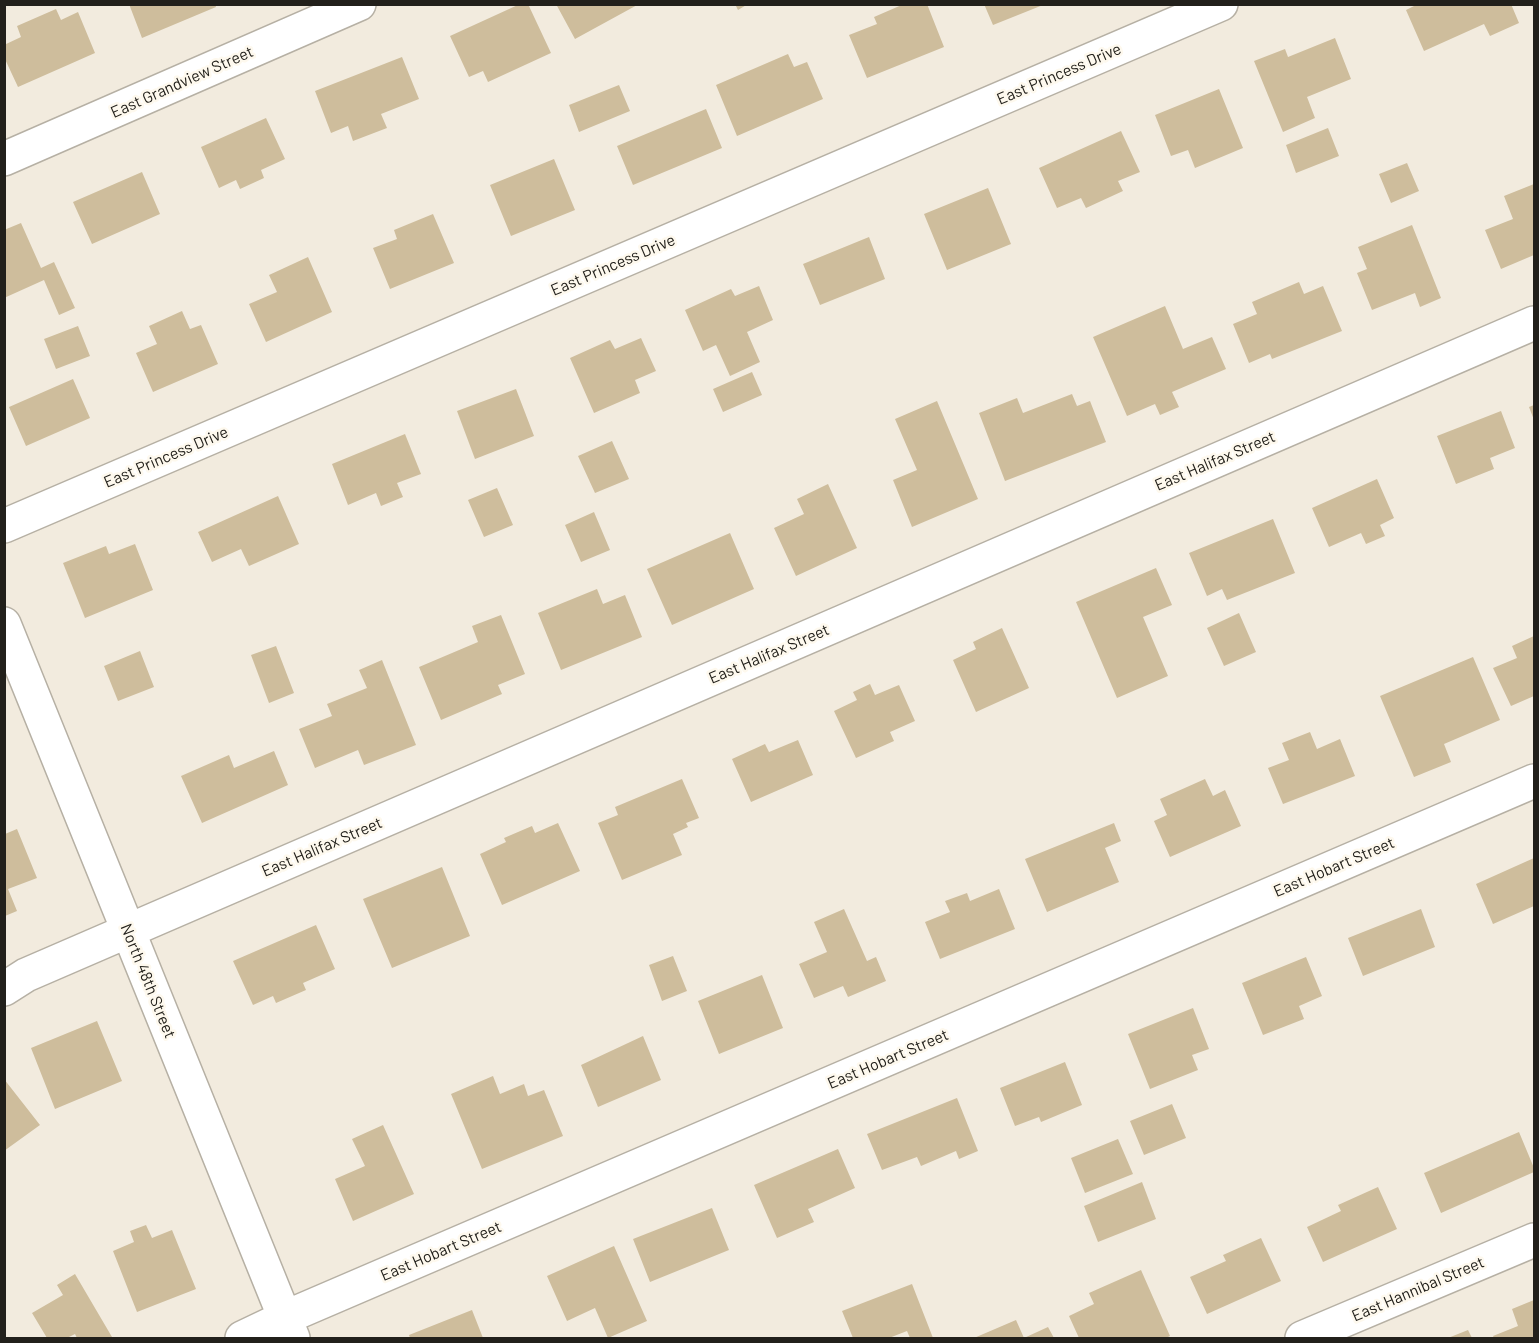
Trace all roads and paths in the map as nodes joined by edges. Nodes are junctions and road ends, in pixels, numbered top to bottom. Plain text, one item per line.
1 (359, 4) edge
2 (1221, 4) edge
3 (4, 159) edge
4 (1534, 323) edge
5 (4, 526) edge
6 (4, 624) edge
7 (1534, 781) edge
8 (128, 931) junction
9 (4, 989) edge
10 (1534, 1240) edge
11 (288, 1328) edge
12 (242, 1338) edge
13 (1302, 1338) edge

1 - 3 street, East Grandview Street
2 - 5 street, East Princess Drive
4 - 8 street, East Halifax Street
6 - 8 street, North 48th Street
7 - 11 street, East Hobart Street
8 - 9 street, East Halifax Street
8 - 11 street, North 48th Street
10 - 13 street, East Hannibal Street
11 - 12 street, East Hobart Street

